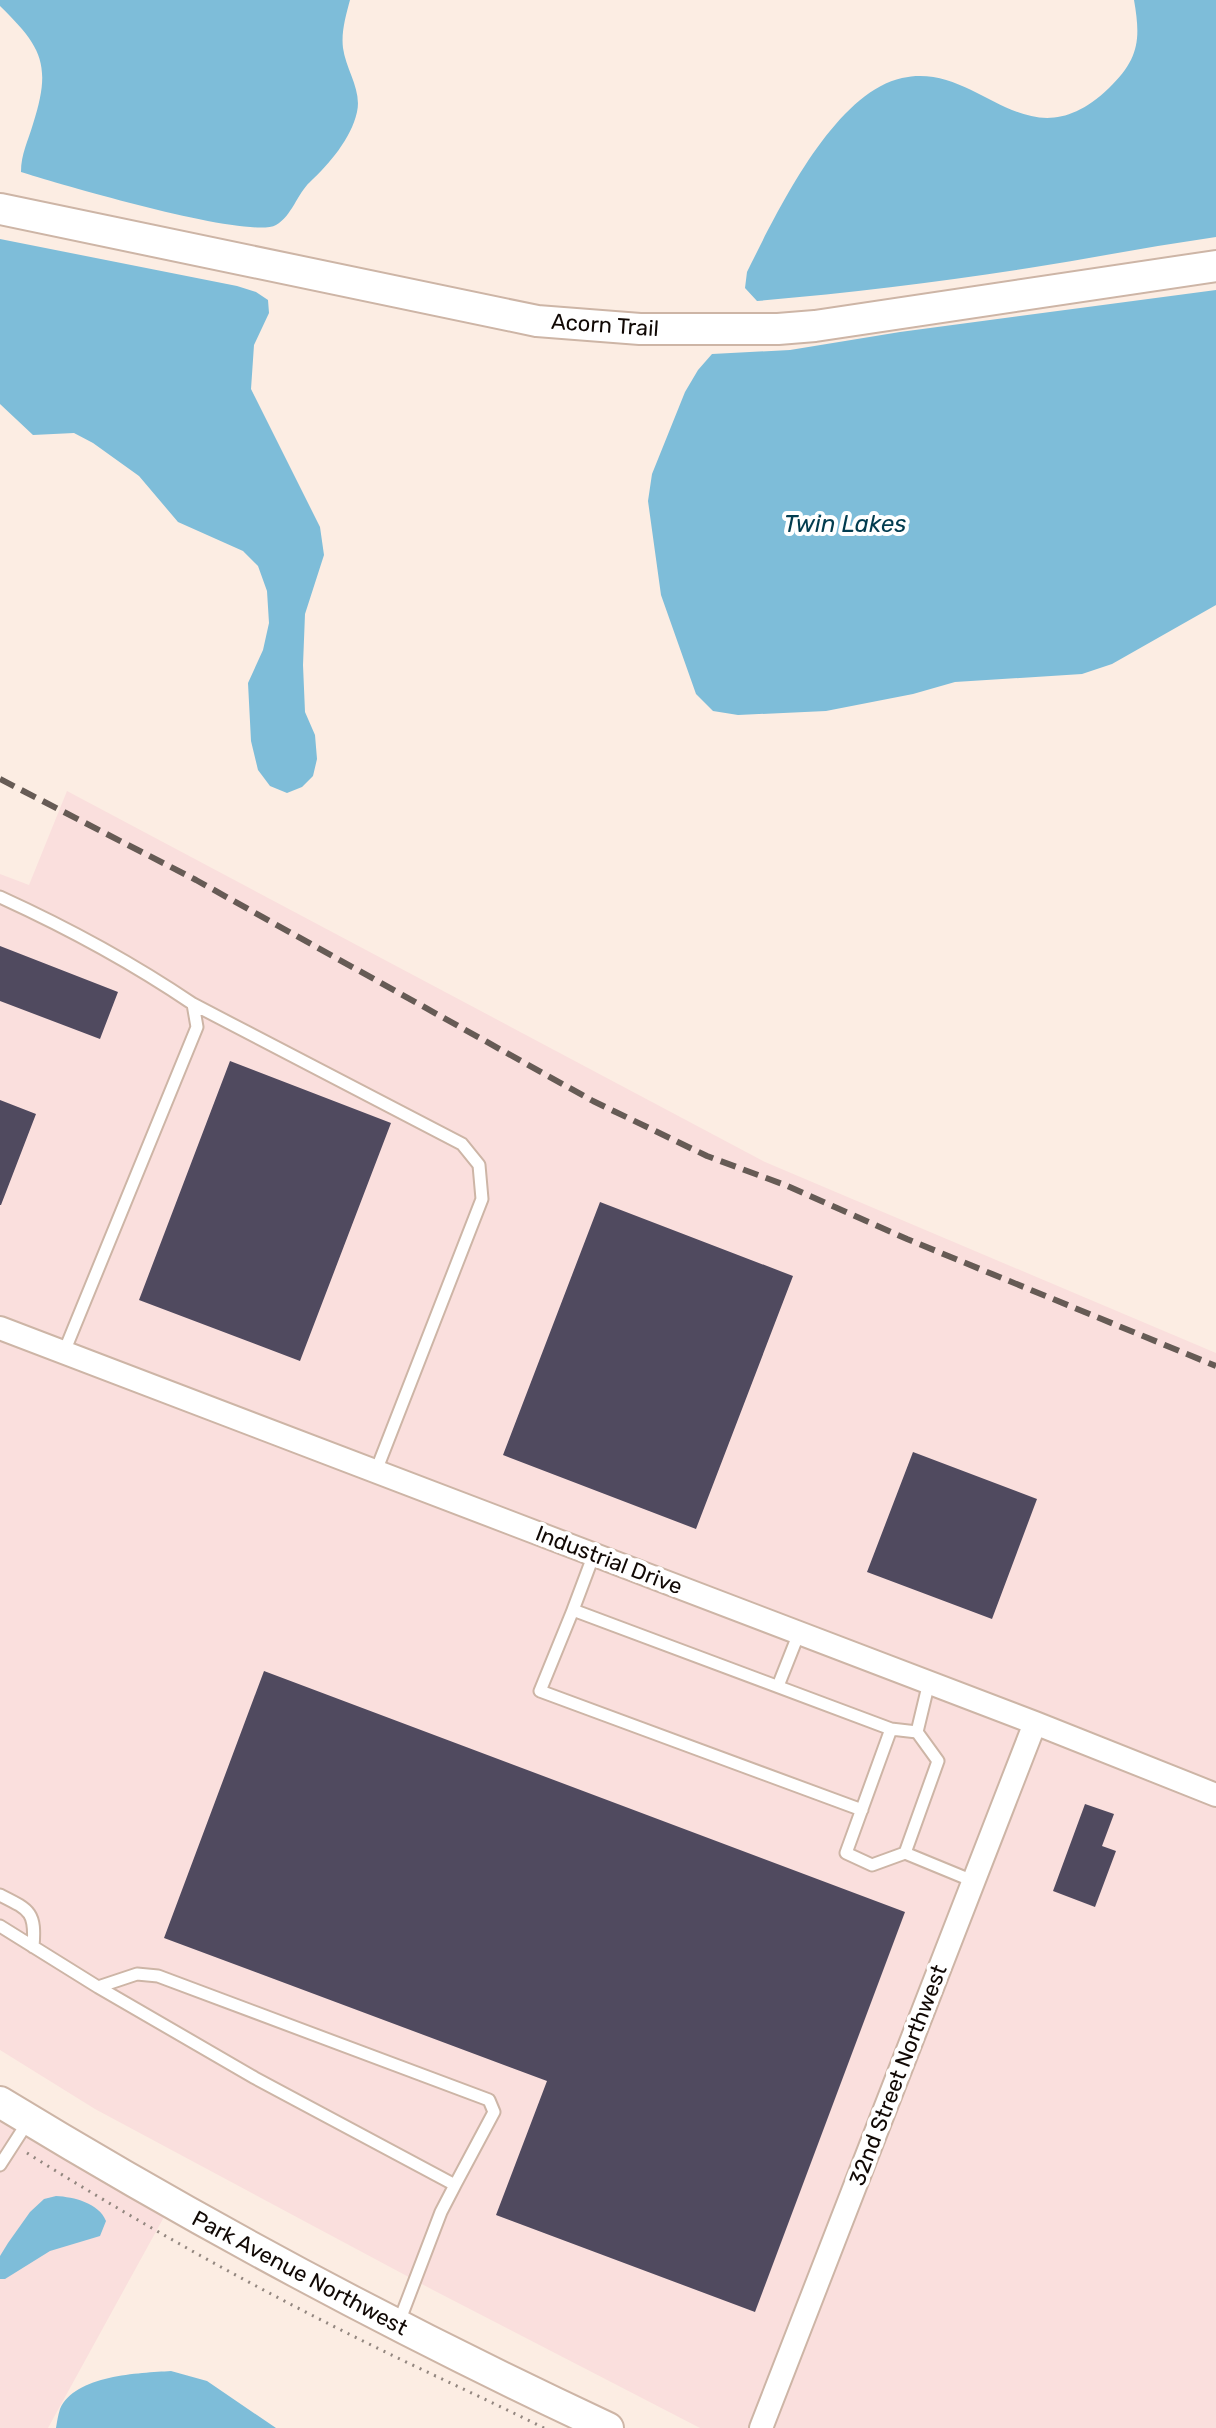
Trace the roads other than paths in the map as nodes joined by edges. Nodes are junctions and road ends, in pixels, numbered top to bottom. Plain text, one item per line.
1 (0, 209) edge
2 (1216, 266) edge
3 (0, 897) edge
4 (193, 1004) junction
5 (0, 1328) edge
6 (64, 1352) junction
7 (376, 1471) junction
8 (594, 1554) junction
9 (573, 1610) junction
10 (799, 1633) junction
11 (929, 1682) junction
12 (778, 1686) junction
13 (1035, 1723) junction
14 (891, 1729) junction
15 (917, 1732) junction
16 (1216, 1795) edge
17 (862, 1810) junction
18 (905, 1853) junction
19 (973, 1881) junction
20 (0, 1895) edge
21 (0, 1926) edge
22 (33, 1947) junction
23 (98, 1987) junction
24 (0, 2102) edge
25 (30, 2120) junction
26 (0, 2165) edge
27 (455, 2185) junction
28 (397, 2325) junction
29 (608, 2428) edge
30 (761, 2428) edge

1 - 2 street, Acorn Trail
3 - 4 lane
4 - 6 lane
4 - 7 lane
5 - 6 street, Industrial Drive
6 - 7 street, Industrial Drive
7 - 8 street, Industrial Drive
8 - 9 lane
8 - 10 street, Industrial Drive
9 - 12 lane
9 - 17 lane
10 - 11 street, Industrial Drive
10 - 12 lane
11 - 13 street, Industrial Drive
11 - 15 lane
12 - 14 lane
13 - 16 street, Industrial Drive
13 - 19 street, 32nd Street Northwest
14 - 15 lane
14 - 17 lane
15 - 18 lane
17 - 18 lane
18 - 19 lane
19 - 30 street, 32nd Street Northwest
20 - 22 lane
21 - 22 lane
22 - 23 lane
23 - 27 lane
23 - 27 lane
24 - 25 street, Park Avenue Northwest
25 - 26 lane
25 - 28 street, Park Avenue Northwest
27 - 28 lane
28 - 29 street, Park Avenue Northwest

